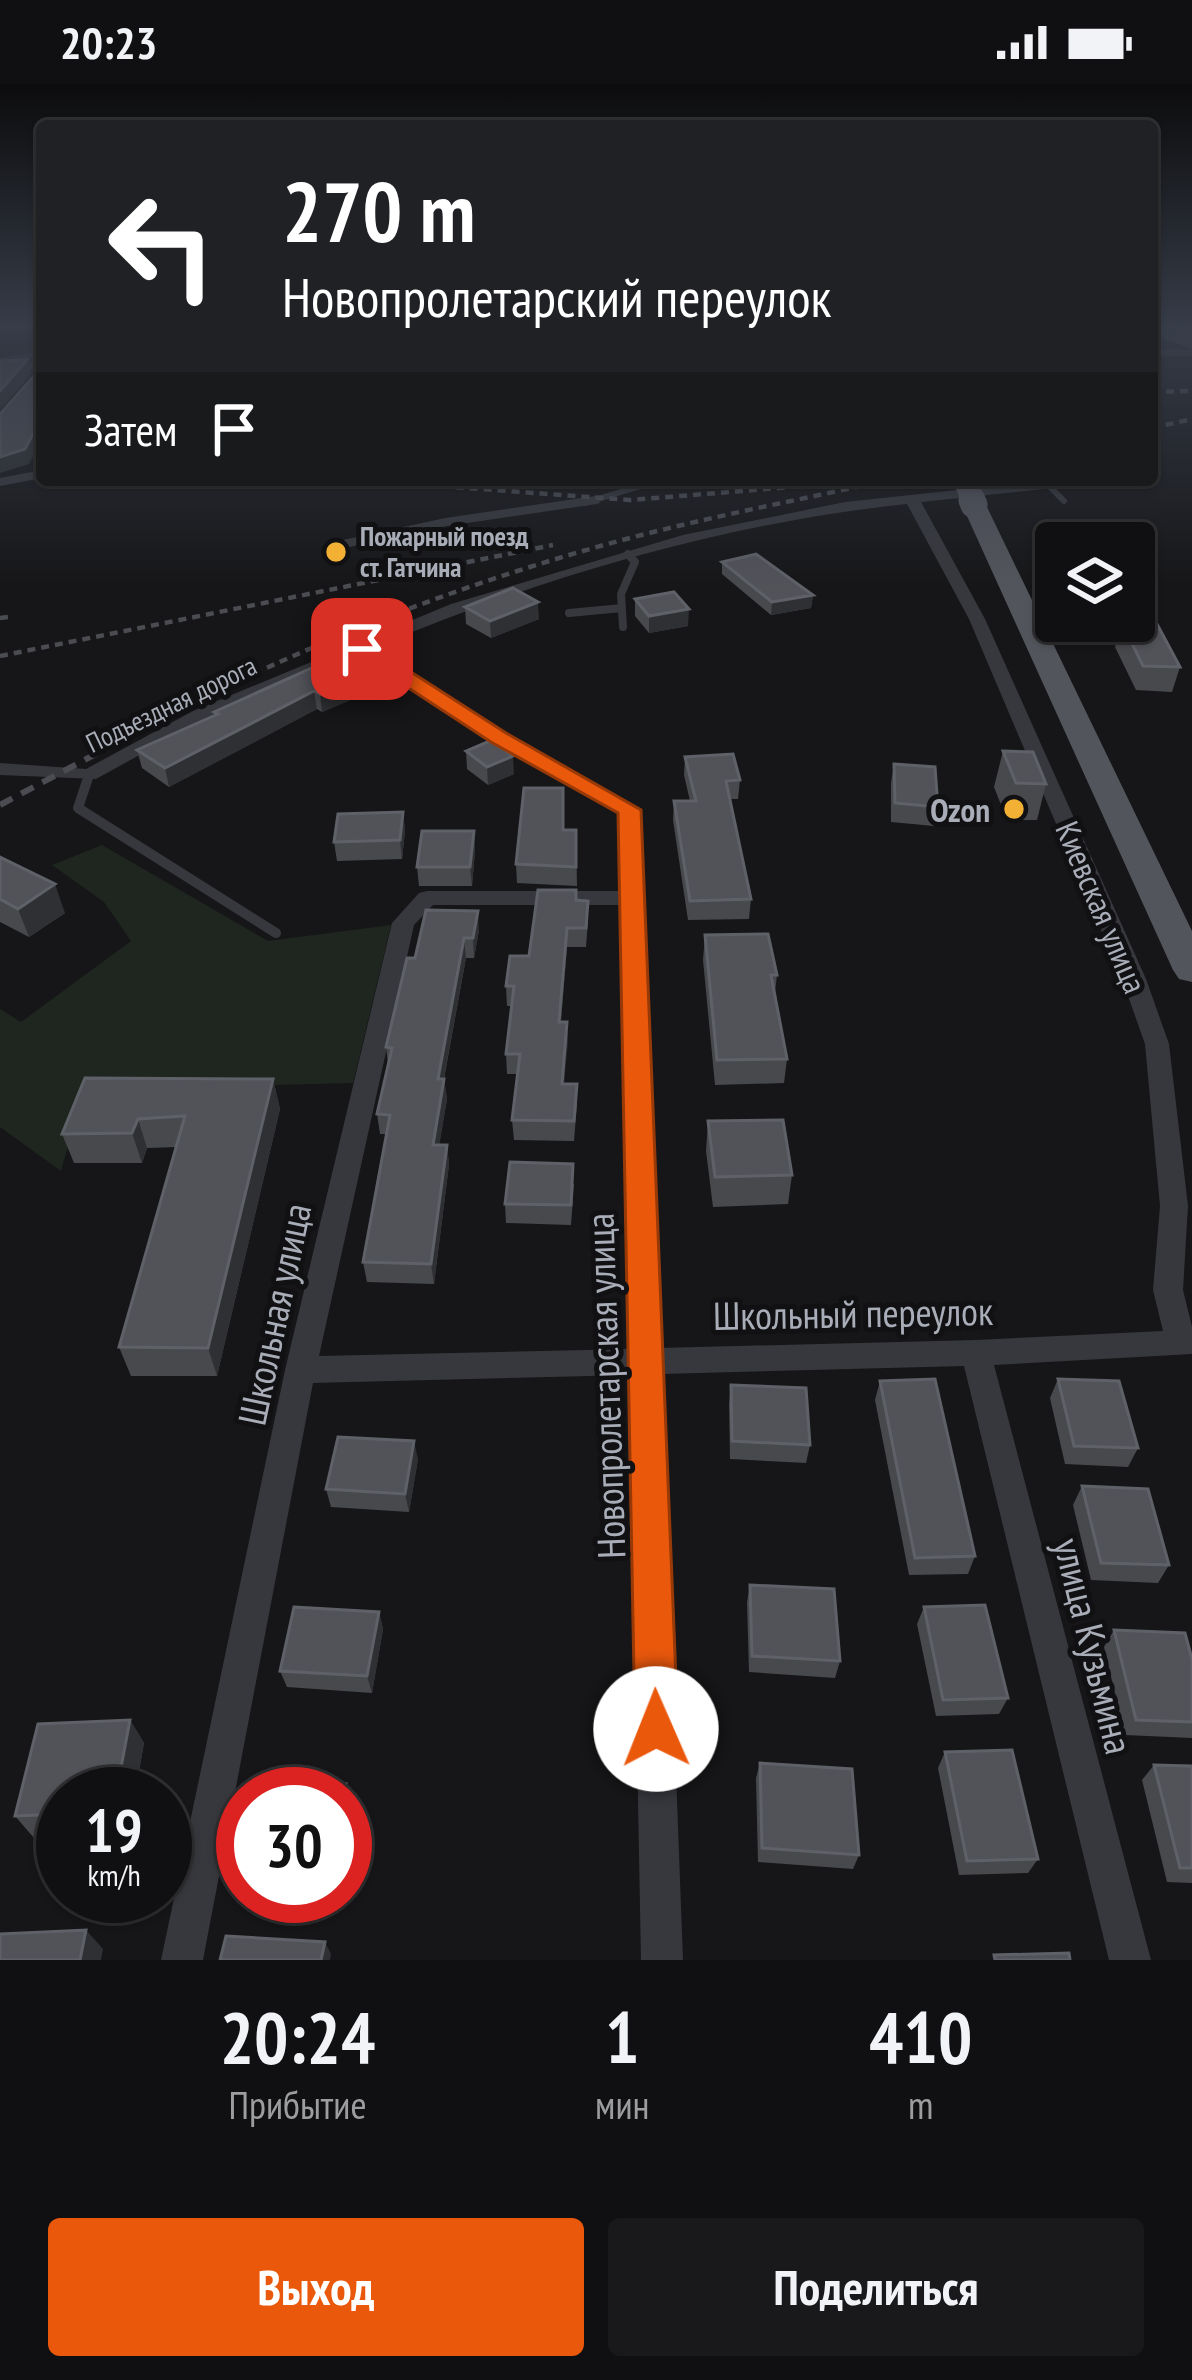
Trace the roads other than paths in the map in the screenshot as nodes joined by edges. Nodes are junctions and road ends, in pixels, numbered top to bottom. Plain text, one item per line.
1 (36, 475) edge
2 (0, 482) edge
3 (641, 486) edge
4 (1048, 486) joint
5 (969, 492) edge
6 (913, 501) junction
7 (1064, 501) dead end
8 (330, 547) dead end
9 (628, 554) junction
10 (622, 608) junction
11 (569, 613) dead end
12 (623, 627) dead end
13 (362, 649) junction
14 (0, 770) edge
15 (89, 775) junction
16 (632, 898) junction
17 (276, 933) dead end
18 (1192, 970) edge
19 (1186, 1342) edge
20 (976, 1353) junction
21 (648, 1360) junction
22 (300, 1370) junction
23 (182, 1960) edge
24 (662, 1960) edge
25 (1130, 1960) edge

1 - 2 street
3 - 8 lane
4 - 6 street, Подъездная дорога
4 - 7 lane
5 - 18 main road, Киевская улица
6 - 9 street, Подъездная дорога
6 - 19 street, Киевская улица
9 - 10 lane
9 - 13 street, Подъездная дорога
10 - 11 lane
10 - 12 lane
13 - 15 street, Подъездная дорога
13 - 16 street, Новопролетарская улица
14 - 15 street, Подъездная дорога
15 - 17 lane
16 - 21 street, Новопролетарская улица
16 - 22 street, Школьная улица
19 - 20 street, Школьный переулок
20 - 21 street, Школьный переулок
20 - 25 street, улица Кузьмина
21 - 22 street, Школьный переулок
21 - 24 street, Новопролетарская улица
22 - 23 street, Школьная улица

